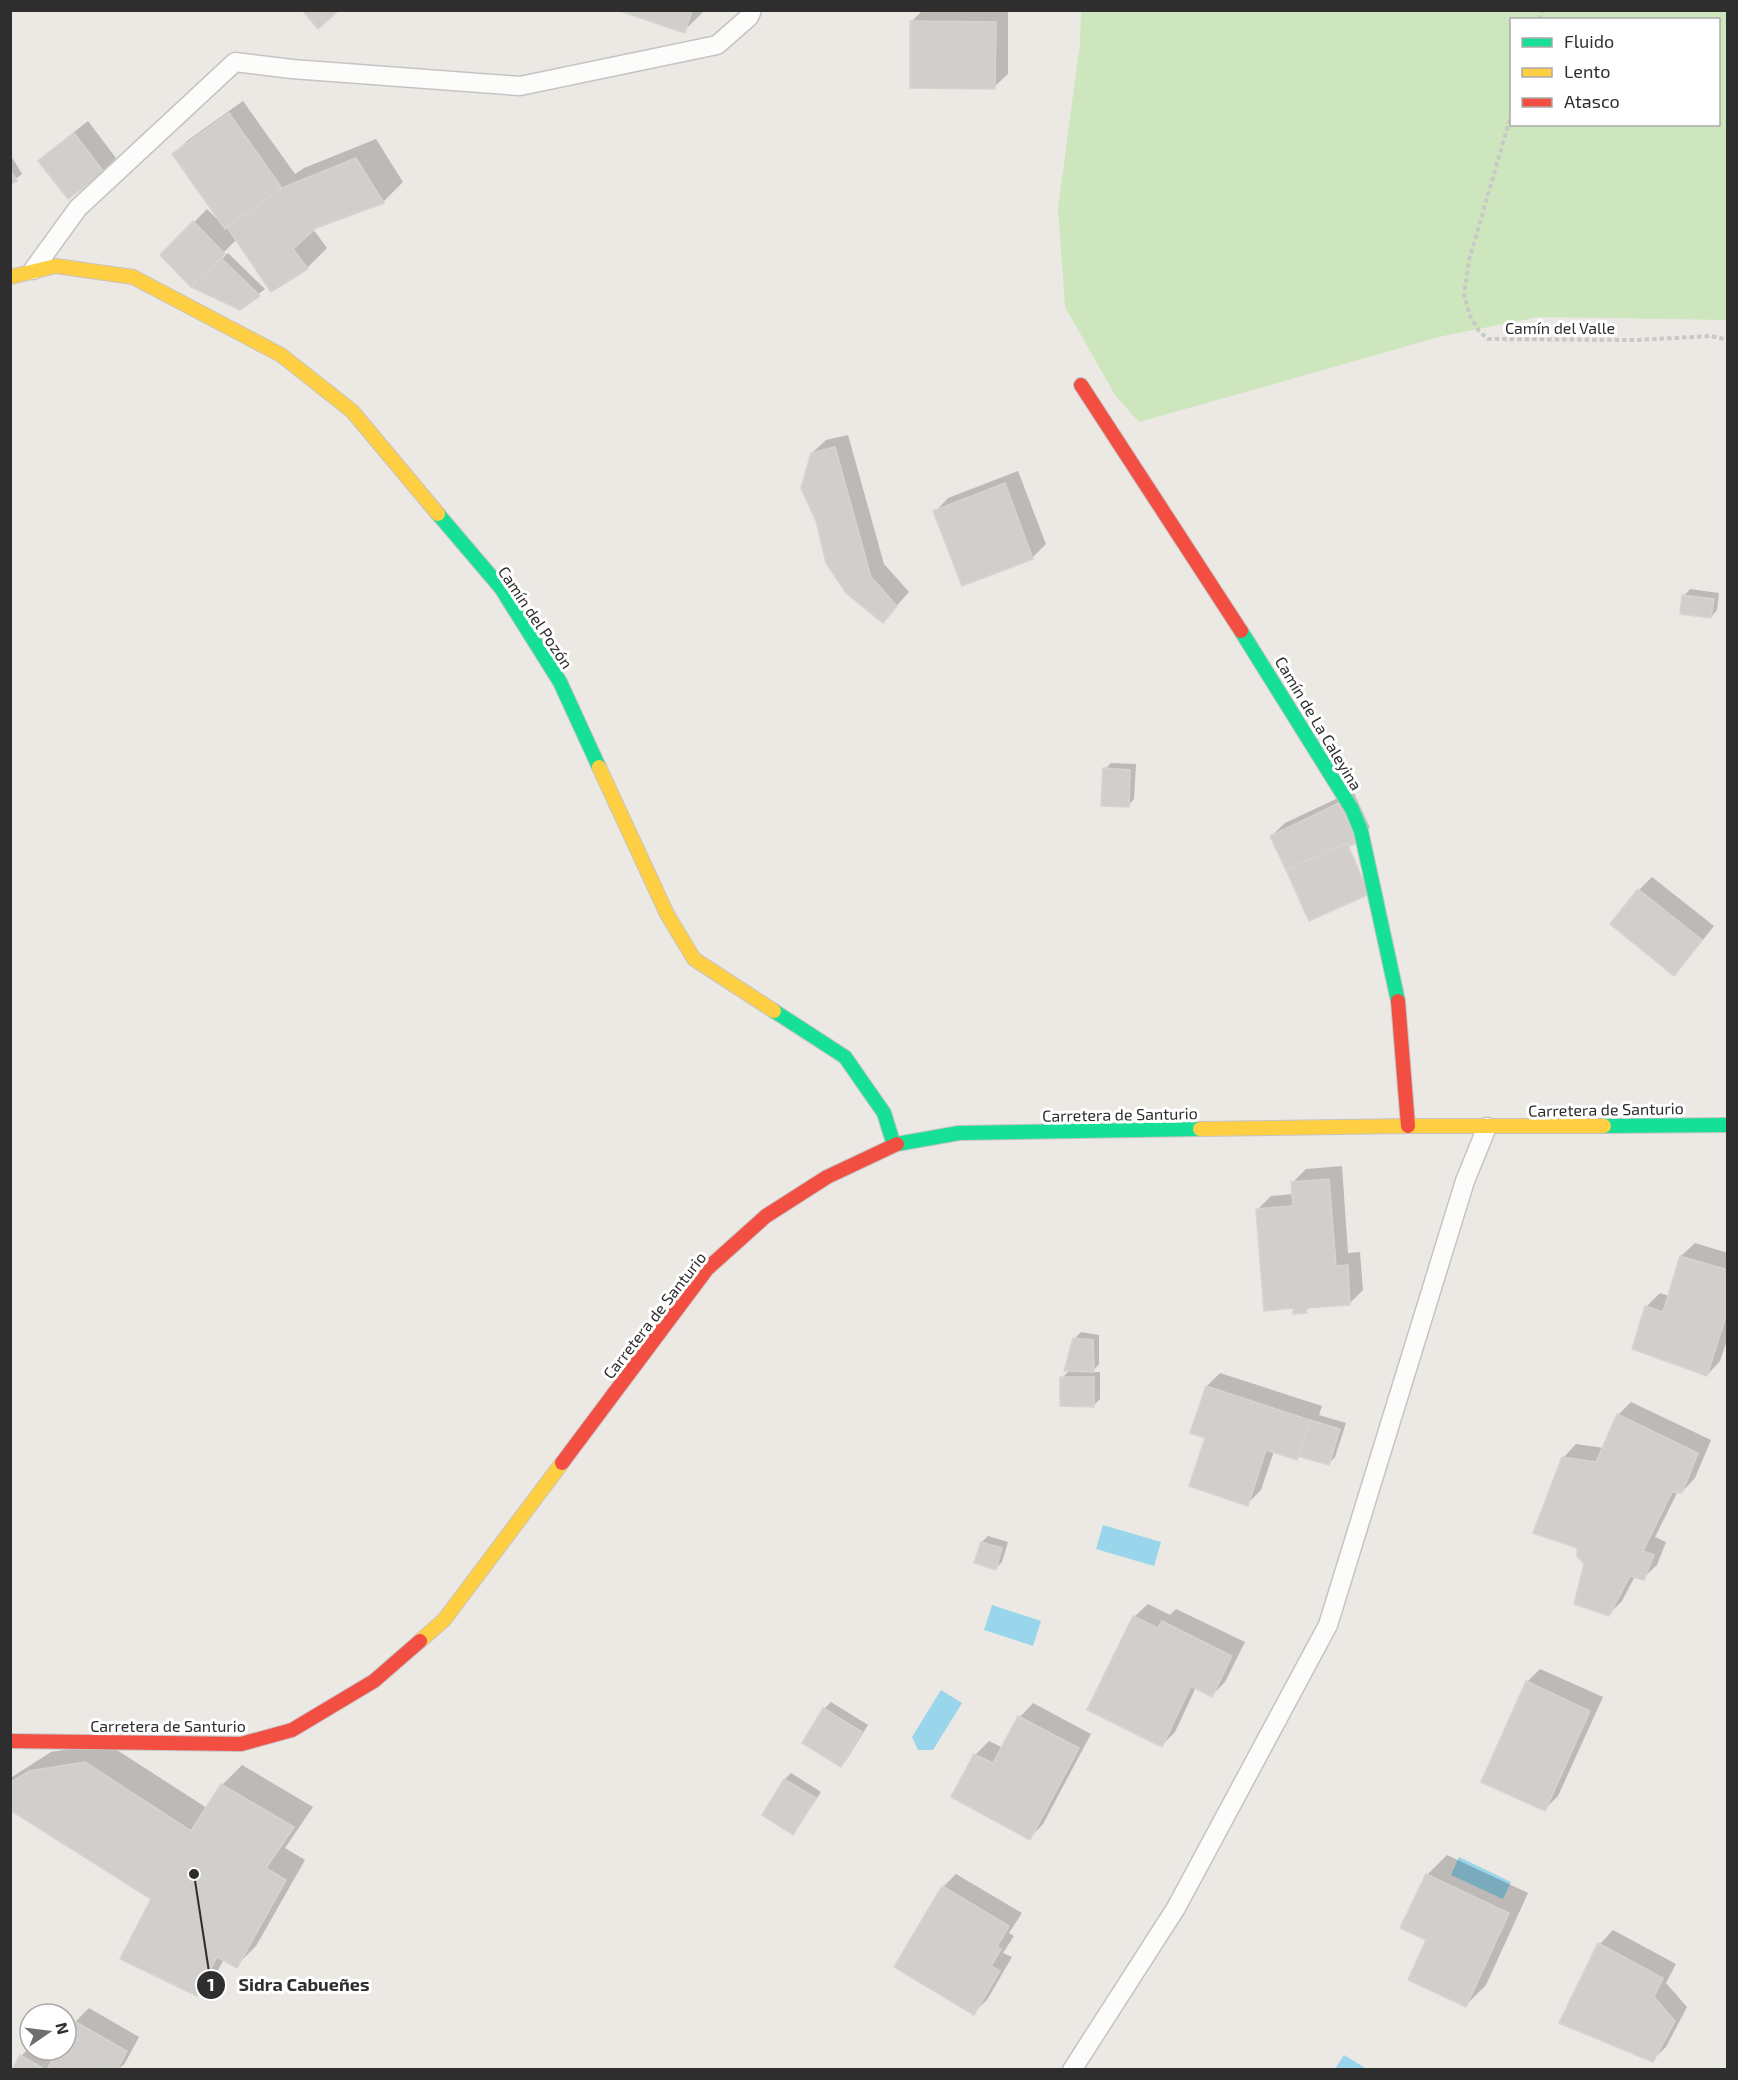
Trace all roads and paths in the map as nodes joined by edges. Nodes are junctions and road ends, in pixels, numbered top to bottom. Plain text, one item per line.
1 (752, 10) edge
2 (1510, 119) edge
3 (32, 272) junction
4 (10, 277) edge
5 (1728, 340) edge
6 (1080, 385) dead end
7 (1728, 1125) edge
8 (1408, 1126) junction
9 (1487, 1127) junction
10 (894, 1145) junction
11 (10, 1741) edge
12 (1072, 2070) edge

1 - 3 lane
2 - 5 path, Camín del Valle
3 - 4 street, Camín del Pozón
3 - 10 street, Camín del Pozón
6 - 8 street, Camín de La Caleyina
7 - 9 street, Carretera de Santurio
8 - 9 street, Carretera de Santurio
8 - 10 street, Carretera de Santurio
9 - 12 lane
10 - 11 street, Carretera de Santurio

